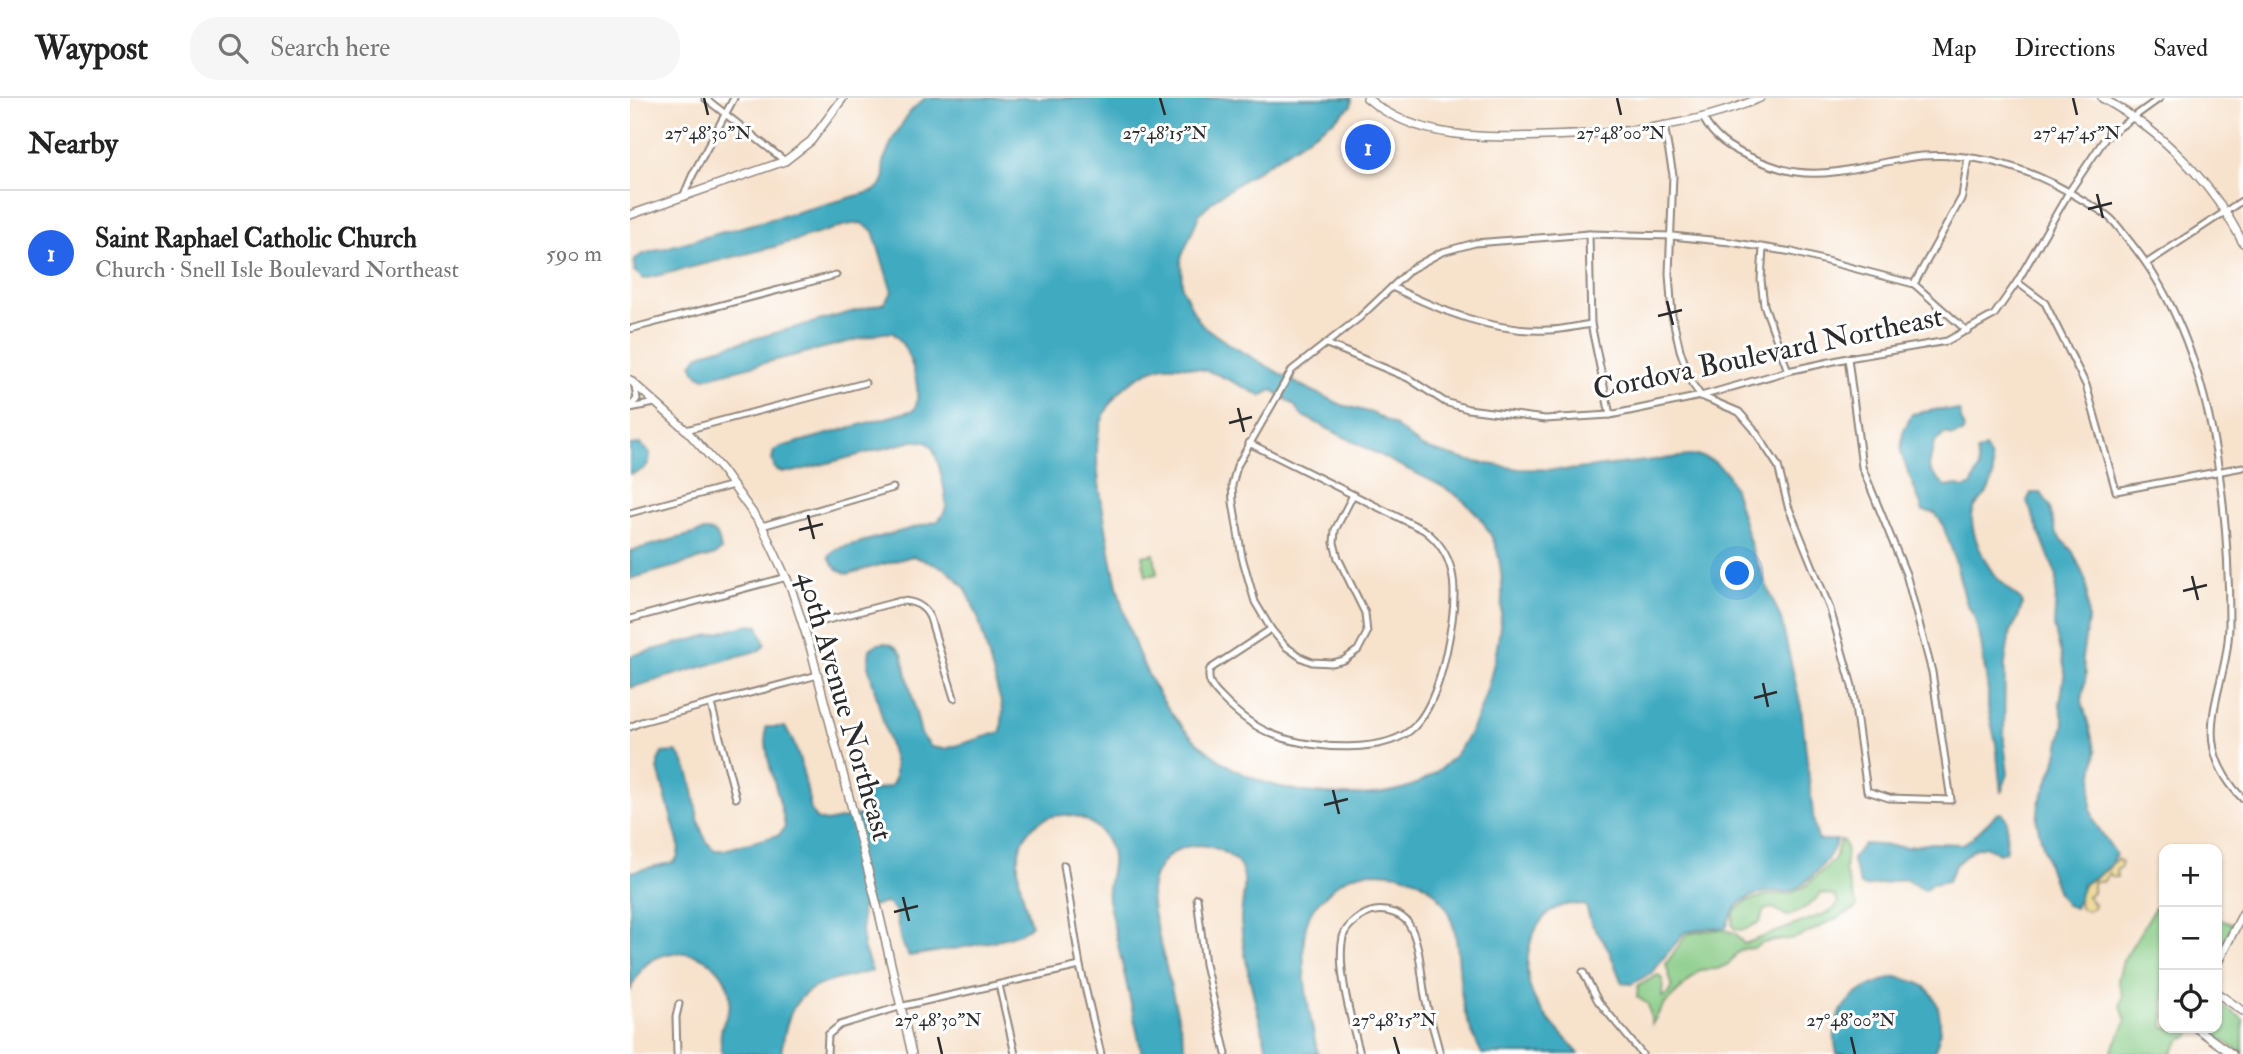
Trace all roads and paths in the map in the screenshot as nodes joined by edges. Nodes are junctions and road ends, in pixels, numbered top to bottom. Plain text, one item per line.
1 (705, 98) edge
2 (734, 98) edge
3 (843, 98) edge
4 (1367, 98) edge
5 (1759, 98) edge
6 (2102, 98) edge
7 (2160, 98) edge
8 (724, 113) junction
9 (2132, 117) junction
10 (1703, 118) junction
11 (1664, 125) junction
12 (1968, 157) junction
13 (785, 161) junction
14 (2069, 192) junction
15 (683, 197) junction
16 (2243, 201) edge
17 (2225, 212) junction
18 (630, 215) edge
19 (1589, 234) junction
20 (1672, 236) junction
21 (2243, 243) edge
22 (1763, 248) junction
23 (2147, 263) junction
24 (836, 275) dead end
25 (2017, 282) junction
26 (1914, 284) junction
27 (1392, 287) junction
28 (1591, 324) junction
29 (630, 330) edge
30 (1967, 331) junction
31 (1327, 344) junction
32 (1848, 358) junction
33 (1788, 371) junction
34 (632, 383) edge
35 (865, 383) dead end
36 (1701, 396) junction
37 (655, 403) junction
38 (630, 407) edge
39 (1609, 415) junction
40 (686, 430) junction
41 (1250, 443) junction
42 (2243, 467) edge
43 (2219, 471) junction
44 (733, 485) junction
45 (893, 488) dead end
46 (1353, 495) junction
47 (630, 513) edge
48 (762, 526) junction
49 (787, 577) junction
50 (630, 619) edge
51 (805, 626) junction
52 (1271, 629) junction
53 (818, 675) junction
54 (954, 698) dead end
55 (711, 704) junction
56 (630, 727) edge
57 (736, 798) dead end
58 (2243, 799) edge
59 (1064, 865) dead end
60 (1197, 898) dead end
61 (2243, 914) edge
62 (2240, 929) edge
63 (2222, 956) edge
64 (1080, 966) junction
65 (1583, 972) dead end
66 (999, 985) junction
67 (2222, 996) edge
68 (679, 1004) dead end
69 (900, 1007) junction
70 (2243, 1011) edge
71 (2203, 1033) edge
72 (677, 1054) edge
73 (827, 1054) edge
74 (912, 1054) edge
75 (1014, 1054) edge
76 (1101, 1054) edge
77 (1226, 1054) edge
78 (1360, 1054) edge
79 (1440, 1054) edge
80 (1642, 1054) edge
81 (2232, 1054) edge

1 - 8 street
2 - 8 street
3 - 13 street
4 - 11 street
5 - 10 street
6 - 9 street
7 - 9 street, Cordova Boulevard Northeast
8 - 13 street
8 - 15 street
9 - 14 street, Cordova Boulevard Northeast
9 - 17 street
10 - 11 street
10 - 12 street
11 - 20 street
12 - 14 street
12 - 26 street
13 - 15 street
14 - 23 street
14 - 25 street, Cordova Boulevard Northeast
15 - 18 street
16 - 17 street
17 - 21 street
17 - 23 street
19 - 20 street
19 - 27 street
19 - 28 street
20 - 22 street
20 - 36 street
22 - 26 street
22 - 33 street
23 - 43 street
24 - 29 street
25 - 30 street, Cordova Boulevard Northeast
25 - 43 street
26 - 30 street
27 - 28 street
27 - 31 street
28 - 39 street
30 - 32 street, Cordova Boulevard Northeast
31 - 39 street, Cordova Boulevard Northeast
31 - 41 street
32 - 33 street, Cordova Boulevard Northeast
32 - 36 street
33 - 36 street, Cordova Boulevard Northeast
34 - 37 street, 40th Avenue Northeast
34 - 38 street
35 - 40 street
36 - 39 street, Cordova Boulevard Northeast
37 - 38 street
37 - 40 street, 40th Avenue Northeast
40 - 44 street, 40th Avenue Northeast
41 - 46 street
41 - 52 street
42 - 43 street
43 - 58 street
44 - 47 street
44 - 48 street, 40th Avenue Northeast
45 - 48 street
46 - 52 street
46 - 52 street
48 - 49 street, 40th Avenue Northeast
49 - 50 street
49 - 51 street, 40th Avenue Northeast
51 - 53 street, 40th Avenue Northeast
51 - 54 street
53 - 55 street
53 - 69 street, 40th Avenue Northeast
55 - 56 street
55 - 57 street
59 - 64 street
60 - 77 street
61 - 62 street
62 - 63 street
64 - 66 street
64 - 76 street
65 - 80 street
66 - 69 street
66 - 75 street
67 - 70 street
68 - 72 street
69 - 73 street
69 - 74 street, 40th Avenue Northeast
71 - 81 street
78 - 79 street

